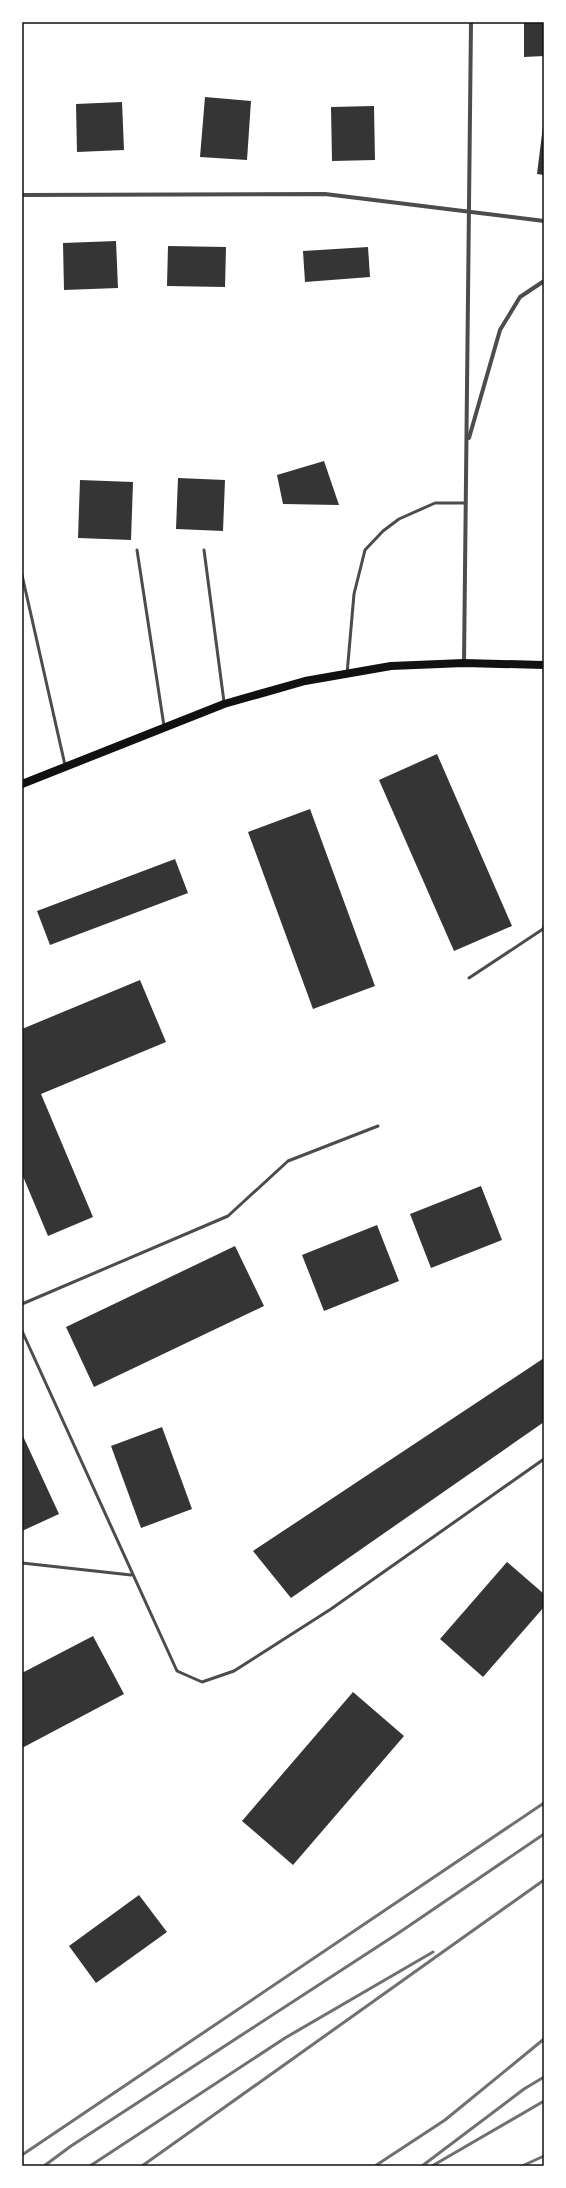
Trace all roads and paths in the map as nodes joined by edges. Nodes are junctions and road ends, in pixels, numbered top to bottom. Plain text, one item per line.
1 (471, 22) edge
2 (22, 195) edge
3 (470, 212) junction
4 (544, 221) edge
5 (544, 281) edge
6 (467, 444) junction
7 (466, 503) junction
8 (137, 550) dead end
9 (204, 550) dead end
10 (22, 574) edge
11 (464, 663) junction
12 (544, 665) edge
13 (347, 674) junction
14 (224, 704) junction
15 (165, 728) junction
16 (66, 767) junction
17 (22, 784) edge
18 (544, 926) edge
19 (468, 978) dead end
20 (378, 1126) dead end
21 (22, 1304) edge
22 (22, 1331) edge
23 (544, 1459) edge
24 (22, 1563) edge
25 (132, 1575) junction

1 - 3 street
2 - 3 street
3 - 4 street
3 - 6 street
5 - 6 street
6 - 7 street
7 - 11 street
7 - 13 lane
8 - 15 lane
9 - 14 lane
10 - 16 lane
11 - 12 main road
11 - 13 main road
13 - 14 main road
14 - 15 main road
15 - 16 main road
16 - 17 main road
18 - 19 lane
20 - 21 lane
22 - 25 lane
23 - 25 lane
24 - 25 lane

